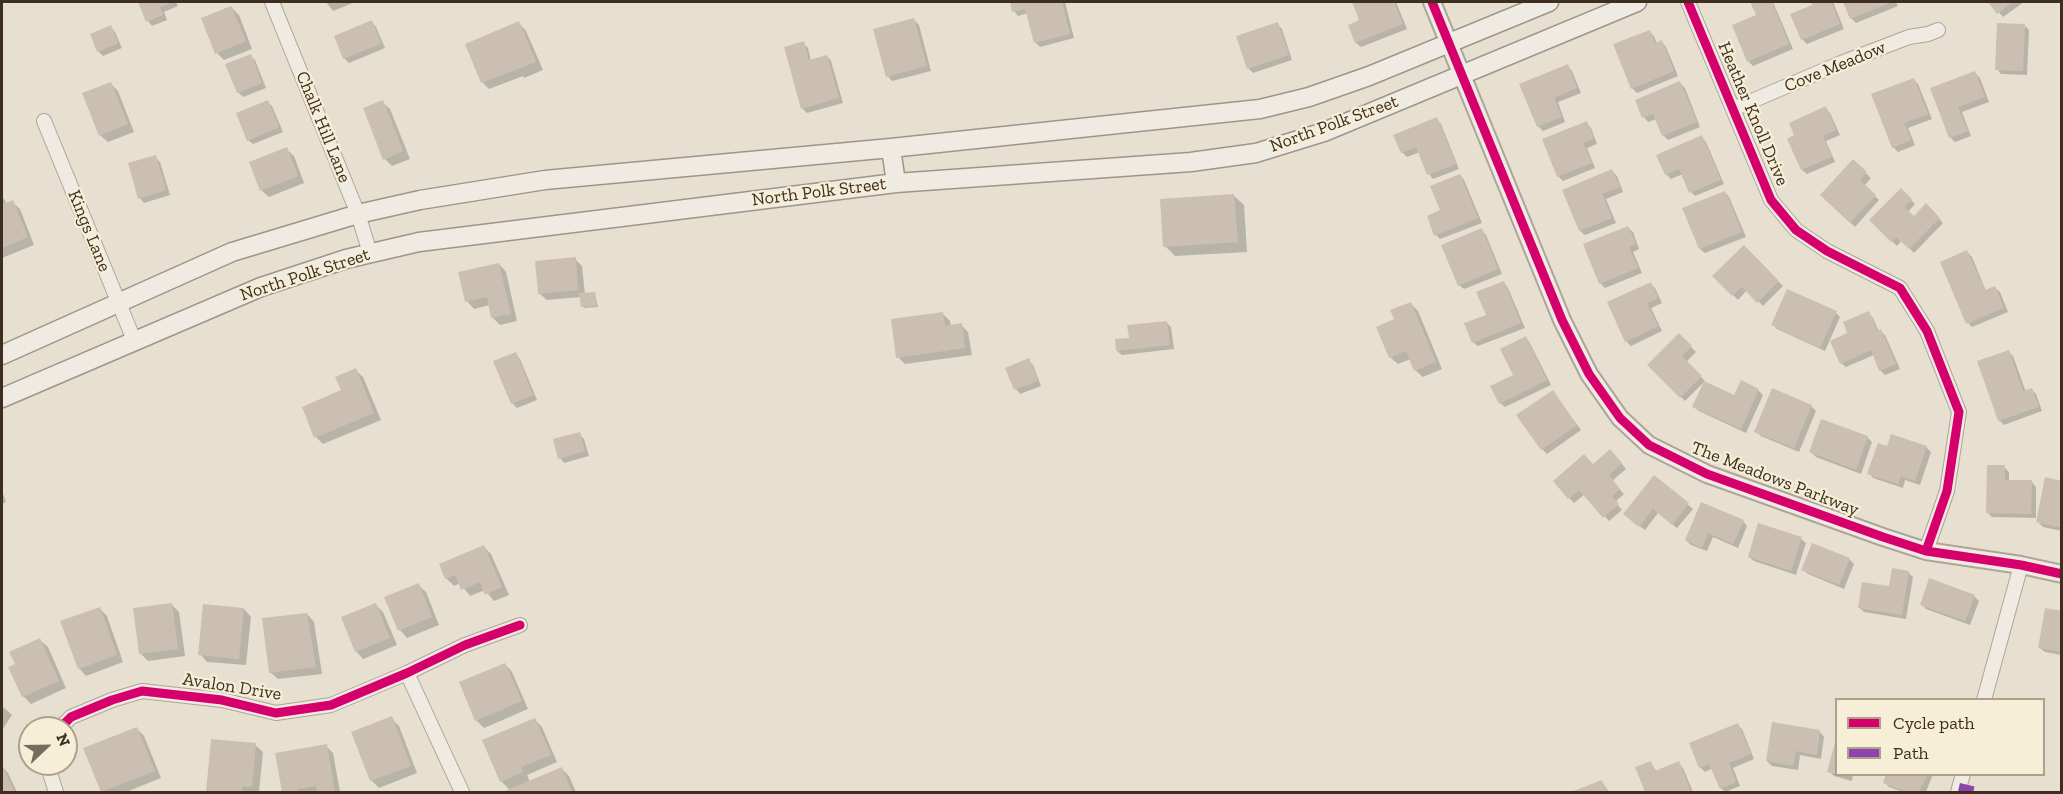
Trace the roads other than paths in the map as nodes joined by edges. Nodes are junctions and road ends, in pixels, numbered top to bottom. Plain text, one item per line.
1 (272, 2) edge
2 (1432, 2) edge
3 (1549, 2) edge
4 (1637, 2) edge
5 (1688, 2) edge
6 (1938, 30) dead end
7 (1448, 43) junction
8 (1461, 74) junction
9 (1733, 109) junction
10 (44, 121) dead end
11 (891, 148) junction
12 (896, 183) junction
13 (357, 214) junction
14 (370, 253) junction
15 (118, 302) junction
16 (134, 340) junction
17 (2, 355) edge
18 (2, 398) edge
19 (1926, 550) junction
20 (2021, 565) junction
21 (2061, 574) edge
22 (520, 625) dead end
23 (407, 673) junction
24 (1984, 698) edge
25 (73, 716) edge
26 (51, 776) edge
27 (1962, 776) edge
28 (56, 792) edge
29 (462, 792) edge
30 (1958, 792) edge

1 - 13 street, Chalk Hill Lane
2 - 7 street, The Meadows Parkway
3 - 7 main road, North Polk Street
4 - 8 main road, North Polk Street
5 - 9 street, Heather Knoll Drive
6 - 9 street, Cove Meadow
7 - 8 street, The Meadows Parkway
7 - 11 main road, North Polk Street
8 - 12 main road, North Polk Street
8 - 19 street, The Meadows Parkway
9 - 19 street, Heather Knoll Drive
10 - 15 street, Kings Lane
11 - 12 main road
11 - 13 main road, North Polk Street
12 - 14 main road, North Polk Street
13 - 14 street, Chalk Hill Lane
13 - 15 main road, North Polk Street
14 - 16 main road, North Polk Street
15 - 16 street, Kings Lane
15 - 17 main road, North Polk Street
16 - 18 main road, North Polk Street
19 - 20 street, The Meadows Parkway
20 - 21 street, The Meadows Parkway
20 - 24 street
22 - 23 street, Avalon Drive
23 - 25 street, Avalon Drive
23 - 29 street
26 - 28 street
27 - 30 street

